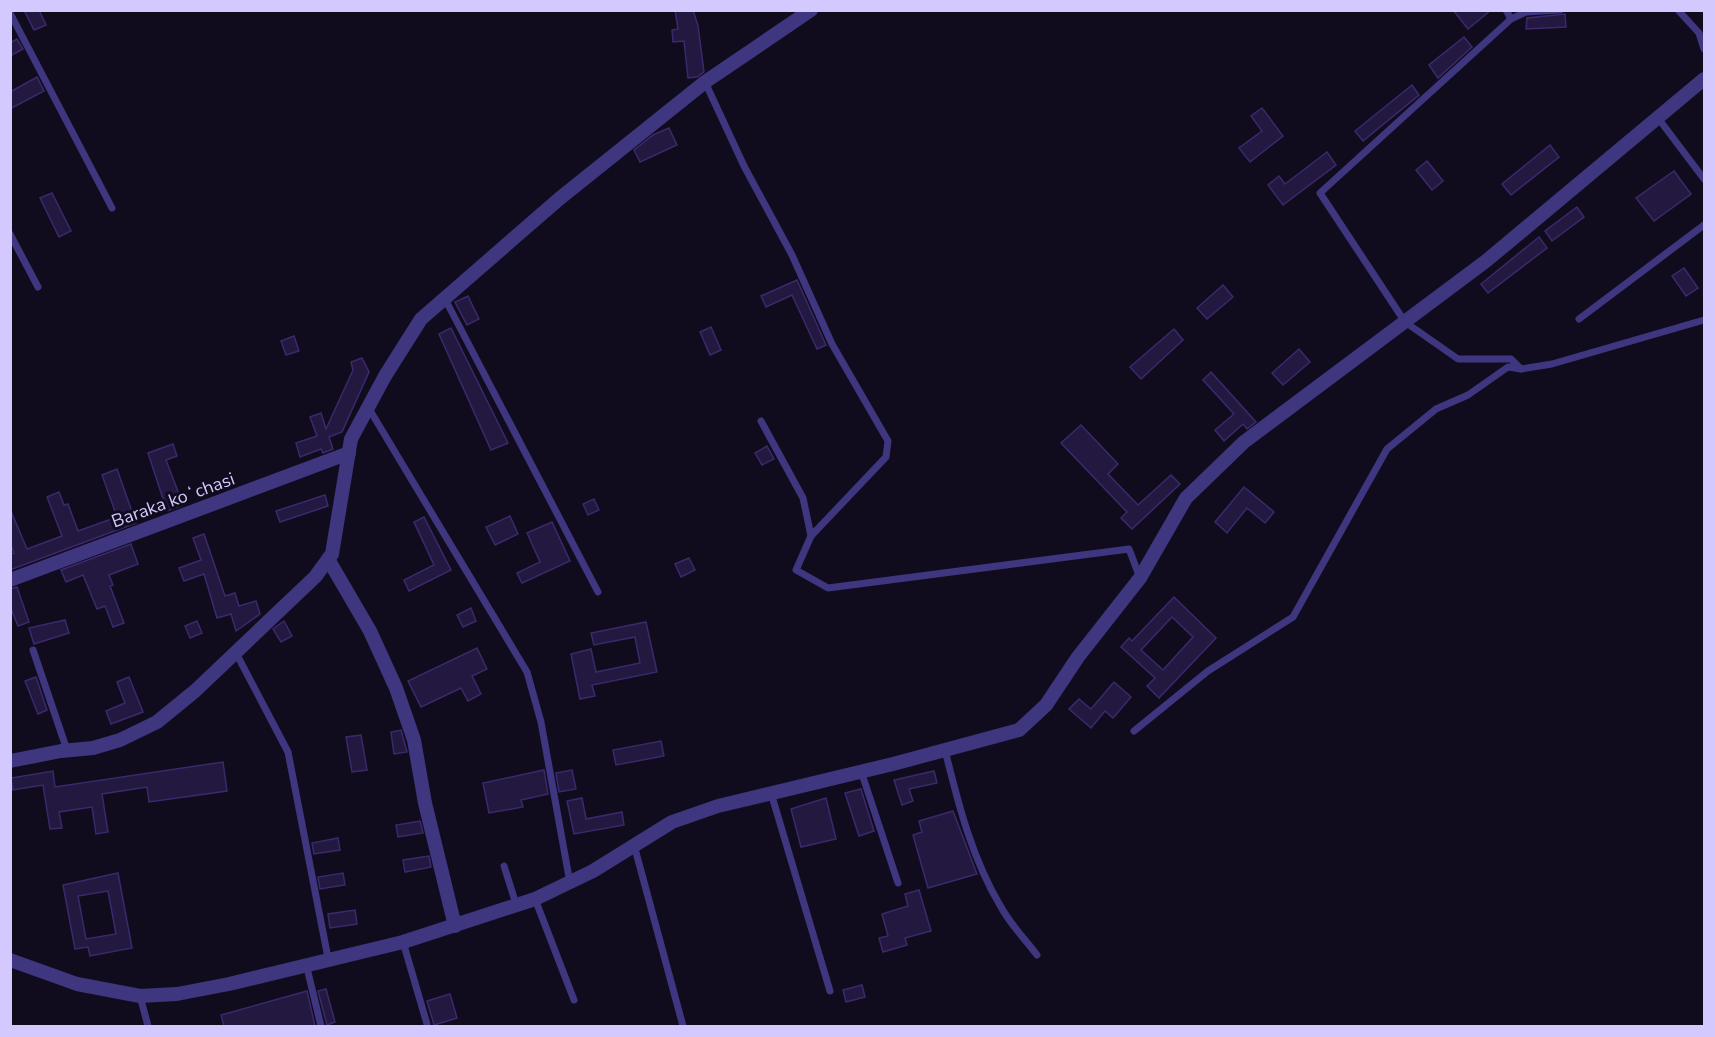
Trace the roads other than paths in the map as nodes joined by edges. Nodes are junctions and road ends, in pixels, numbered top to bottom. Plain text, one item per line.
1 (811, 10) edge
2 (1506, 10) edge
3 (1560, 10) edge
4 (1678, 10) edge
5 (10, 13) edge
6 (1511, 19) junction
7 (1704, 49) edge
8 (1704, 79) edge
9 (705, 82) junction
10 (1658, 118) junction
11 (1704, 179) edge
12 (112, 208) dead end
13 (1704, 225) edge
14 (10, 234) edge
15 (38, 287) dead end
16 (443, 297) junction
17 (1580, 319) dead end
18 (1704, 320) edge
19 (1405, 322) junction
20 (1521, 369) junction
21 (368, 407) junction
22 (761, 421) dead end
23 (349, 453) junction
24 (811, 536) junction
25 (328, 559) junction
26 (1140, 578) junction
27 (10, 580) edge
28 (598, 592) dead end
29 (33, 650) dead end
30 (235, 651) junction
31 (1134, 731) dead end
32 (67, 750) junction
33 (945, 750) junction
34 (10, 761) edge
35 (861, 771) junction
36 (771, 793) junction
37 (634, 846) junction
38 (504, 866) dead end
39 (570, 883) junction
40 (898, 883) dead end
41 (535, 898) junction
42 (516, 904) junction
43 (455, 926) junction
44 (403, 942) junction
45 (1037, 955) dead end
46 (328, 958) junction
47 (10, 960) edge
48 (306, 964) junction
49 (830, 991) dead end
50 (140, 996) junction
51 (574, 1000) dead end
52 (427, 1024) dead end
53 (148, 1026) edge
54 (321, 1026) edge
55 (683, 1026) edge

1 - 9 street
2 - 6 lane
3 - 6 lane
4 - 7 lane
5 - 12 lane
6 - 19 lane
8 - 10 street
9 - 16 street
9 - 24 lane
10 - 11 lane
10 - 19 street
13 - 17 lane
14 - 15 lane
16 - 21 street
16 - 28 lane
18 - 20 lane
19 - 20 lane
19 - 26 street
20 - 31 lane
21 - 23 street
21 - 39 lane
22 - 24 lane
23 - 25 street
23 - 27 street, Baraka koʻchasi
24 - 26 lane
25 - 30 street
25 - 43 street
26 - 33 street
29 - 32 lane
30 - 32 street
30 - 46 lane
32 - 34 street
33 - 35 street
33 - 45 lane
35 - 36 street
35 - 40 lane
36 - 37 street
36 - 49 lane
37 - 39 street
37 - 55 lane
38 - 42 lane
39 - 41 street
41 - 42 street
41 - 51 lane
42 - 43 street
43 - 44 street
44 - 46 street
44 - 52 lane
46 - 48 street
47 - 50 street
48 - 50 street
48 - 54 lane
50 - 53 lane

